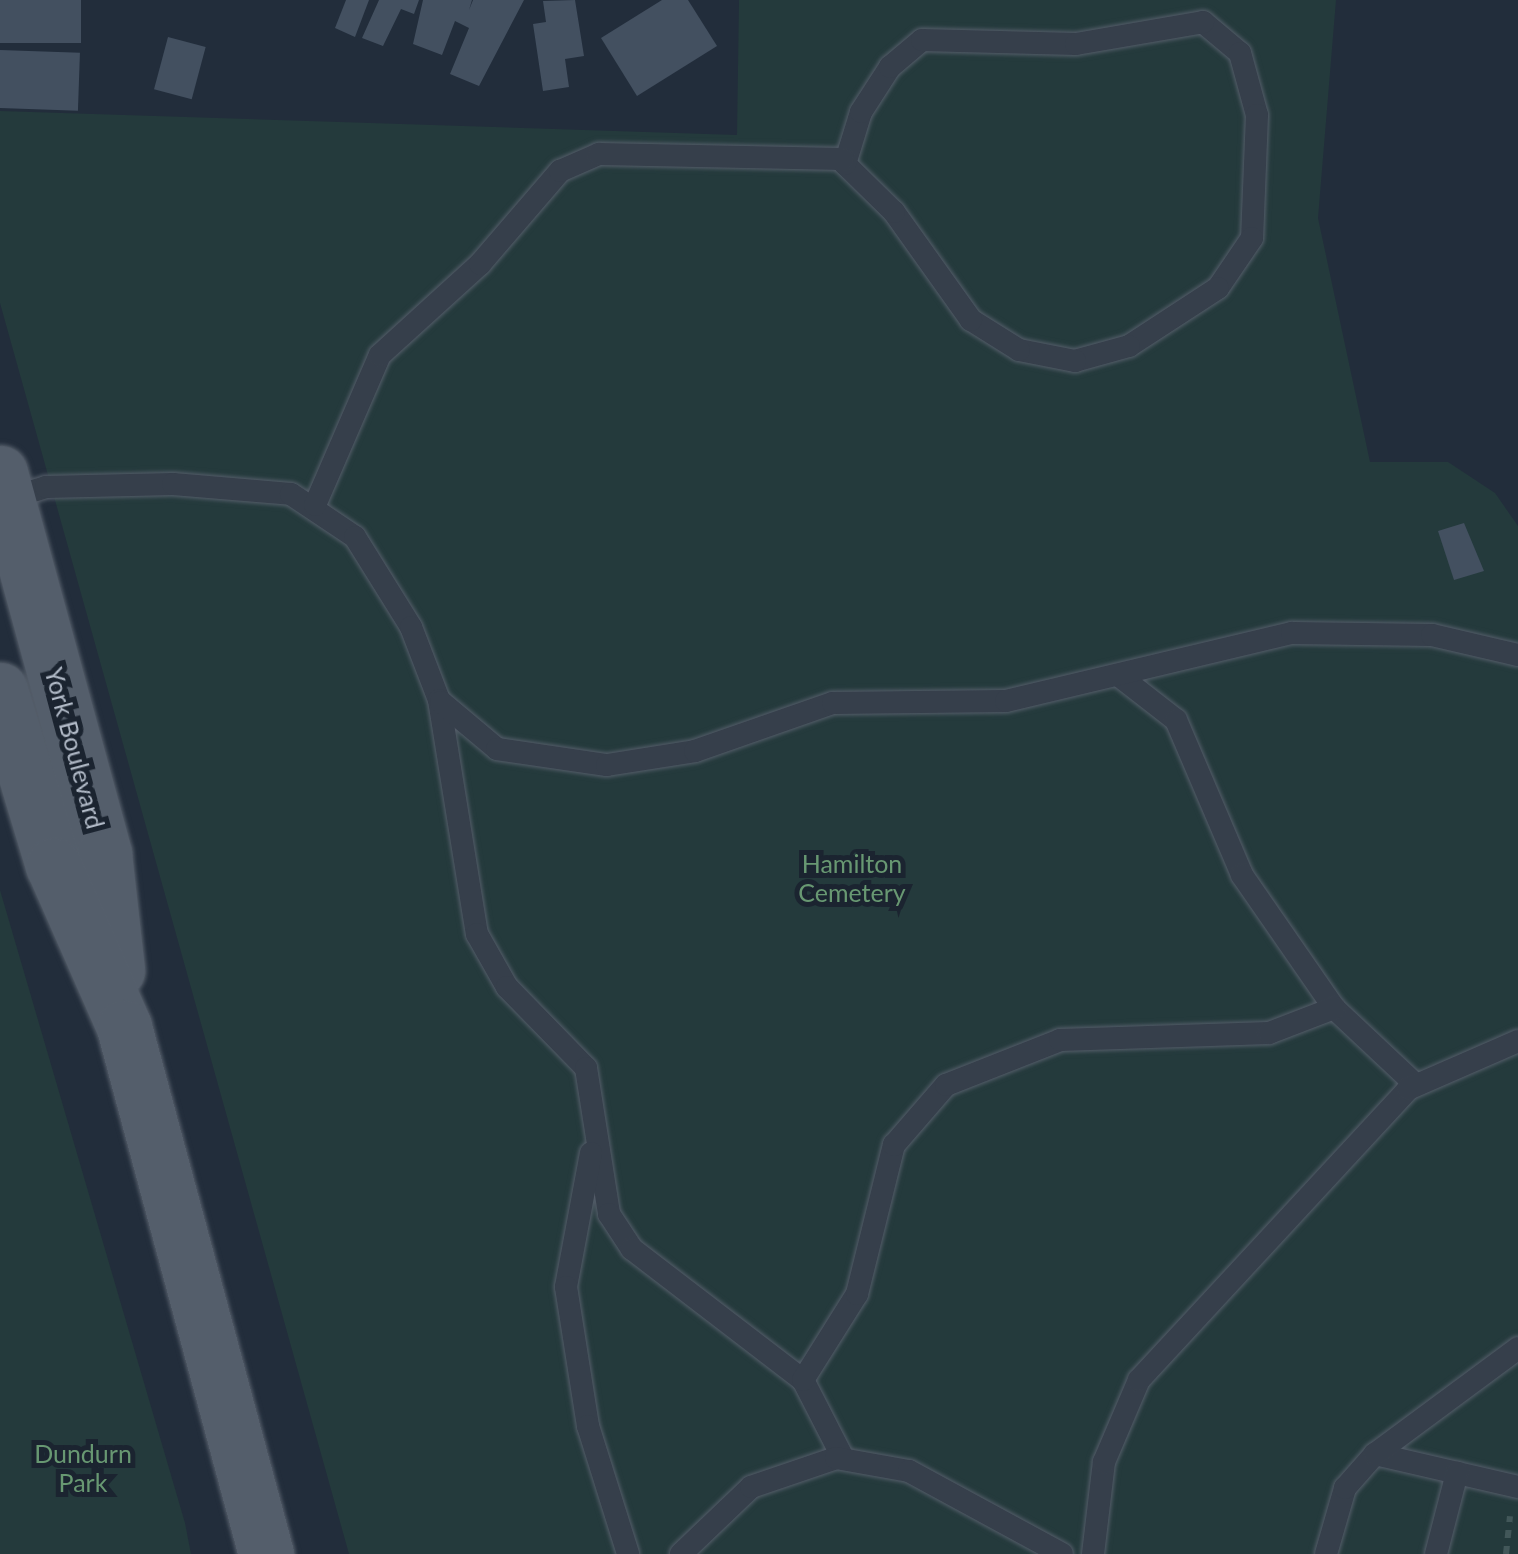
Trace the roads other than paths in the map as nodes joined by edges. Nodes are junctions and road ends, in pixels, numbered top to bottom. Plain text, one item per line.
1 (844, 159) junction
2 (4, 486) edge
3 (314, 505) junction
4 (1518, 655) edge
5 (1122, 678) junction
6 (0, 690) edge
7 (439, 700) junction
8 (1334, 1008) junction
9 (124, 1028) junction
10 (1518, 1041) edge
11 (1414, 1084) junction
12 (594, 1145) junction
13 (1518, 1348) edge
14 (804, 1380) junction
15 (1375, 1454) junction
16 (842, 1458) junction
17 (1457, 1473) junction
18 (1518, 1487) edge
19 (266, 1554) edge
20 (628, 1554) edge
21 (681, 1554) edge
22 (1062, 1554) edge
23 (1093, 1554) edge
24 (1326, 1554) edge
25 (1436, 1554) edge

1 - 1 lane
1 - 3 lane
2 - 3 lane
2 - 9 main road, York Boulevard
3 - 7 lane
4 - 5 lane
5 - 7 lane
5 - 8 lane
6 - 9 main road, York Boulevard
7 - 12 lane
8 - 11 lane
8 - 14 lane
9 - 19 main road, York Boulevard
10 - 11 lane
11 - 23 lane
12 - 14 lane
12 - 20 lane
13 - 15 lane
14 - 16 lane
15 - 17 lane
15 - 24 lane
16 - 21 lane
16 - 22 lane
17 - 18 lane
17 - 25 lane

